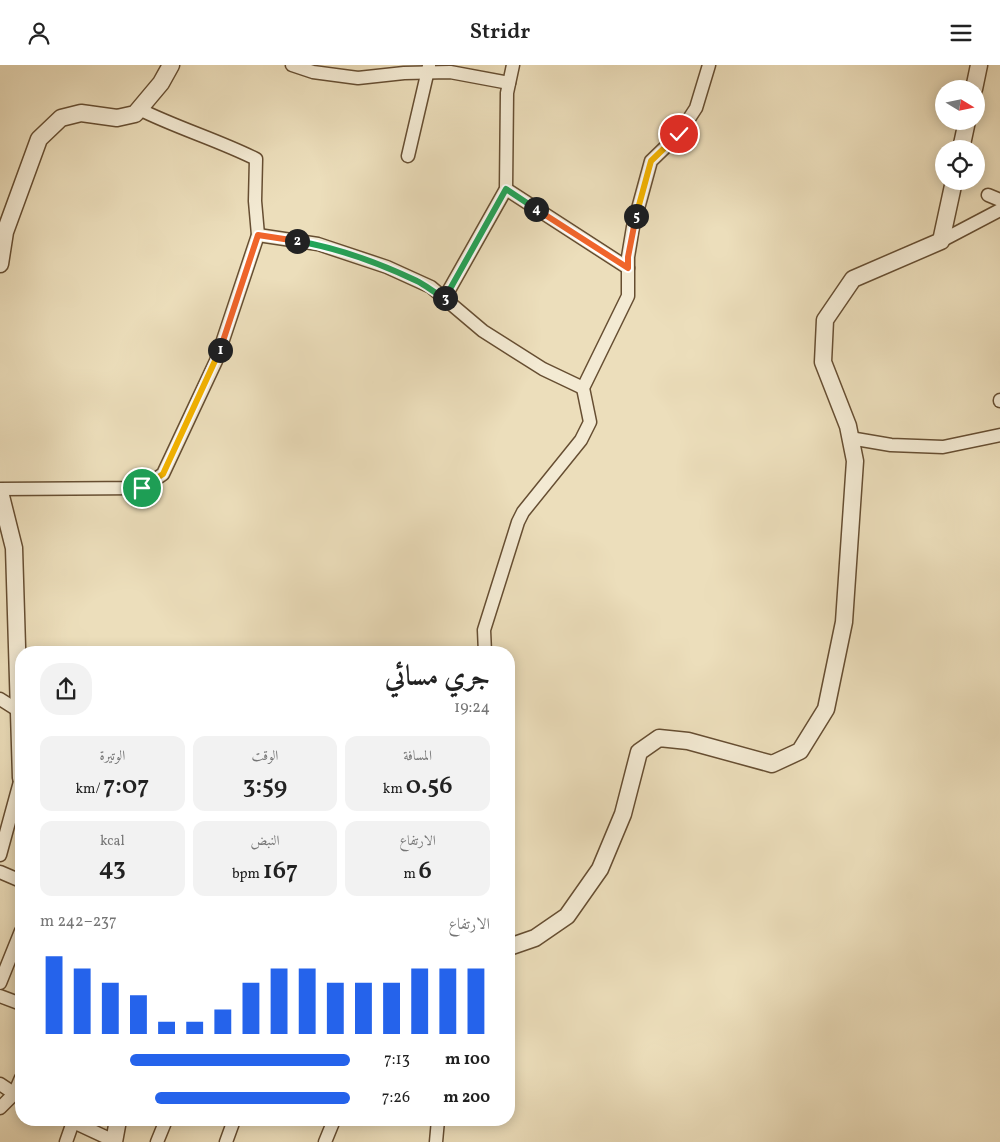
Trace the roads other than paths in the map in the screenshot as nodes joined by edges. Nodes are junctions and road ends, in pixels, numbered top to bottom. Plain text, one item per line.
1 (171, 65) edge
2 (292, 65) edge
3 (513, 65) edge
4 (709, 65) edge
5 (980, 65) edge
6 (428, 69) edge
7 (976, 80) edge
8 (510, 83) junction
9 (139, 109) junction
10 (408, 156) dead end
11 (506, 189) junction
12 (952, 190) edge
13 (1000, 210) edge
14 (258, 235) junction
15 (941, 241) junction
16 (0, 264) edge
17 (628, 268) junction
18 (444, 299) junction
19 (583, 388) junction
20 (1000, 435) edge
21 (850, 437) junction
22 (0, 489) edge
23 (0, 493) edge
24 (17, 646) edge
25 (485, 646) edge
26 (0, 699) edge
27 (15, 708) edge
28 (15, 800) edge
29 (0, 855) edge
30 (0, 872) edge
31 (15, 878) edge
32 (515, 945) edge
33 (15, 946) edge
34 (0, 983) edge
35 (0, 996) edge
36 (15, 1002) edge
37 (0, 1084) edge
38 (15, 1094) edge
39 (15, 1098) edge
40 (0, 1108) edge
41 (70, 1126) edge
42 (81, 1126) edge
43 (117, 1126) edge
44 (164, 1126) edge
45 (232, 1126) edge
46 (332, 1126) edge
47 (437, 1126) edge
48 (66, 1142) edge
49 (115, 1142) edge
50 (157, 1142) edge
51 (226, 1142) edge
52 (325, 1142) edge
53 (436, 1142) edge

1 - 9 street
2 - 6 street
3 - 8 street
4 - 17 street
5 - 7 street
6 - 8 street
6 - 10 street
8 - 11 street
9 - 14 street
9 - 16 street
11 - 17 street
11 - 18 street
12 - 15 street
13 - 15 street
14 - 18 street
14 - 22 street
15 - 21 street
17 - 19 street
18 - 19 street
19 - 25 street
20 - 21 street
21 - 32 street
23 - 24 street
26 - 27 street
28 - 29 street
30 - 31 street
33 - 34 street
35 - 36 street
37 - 38 street
39 - 40 street
41 - 48 street
42 - 49 street
43 - 49 street
44 - 50 street
45 - 51 street
46 - 52 street
47 - 53 street

